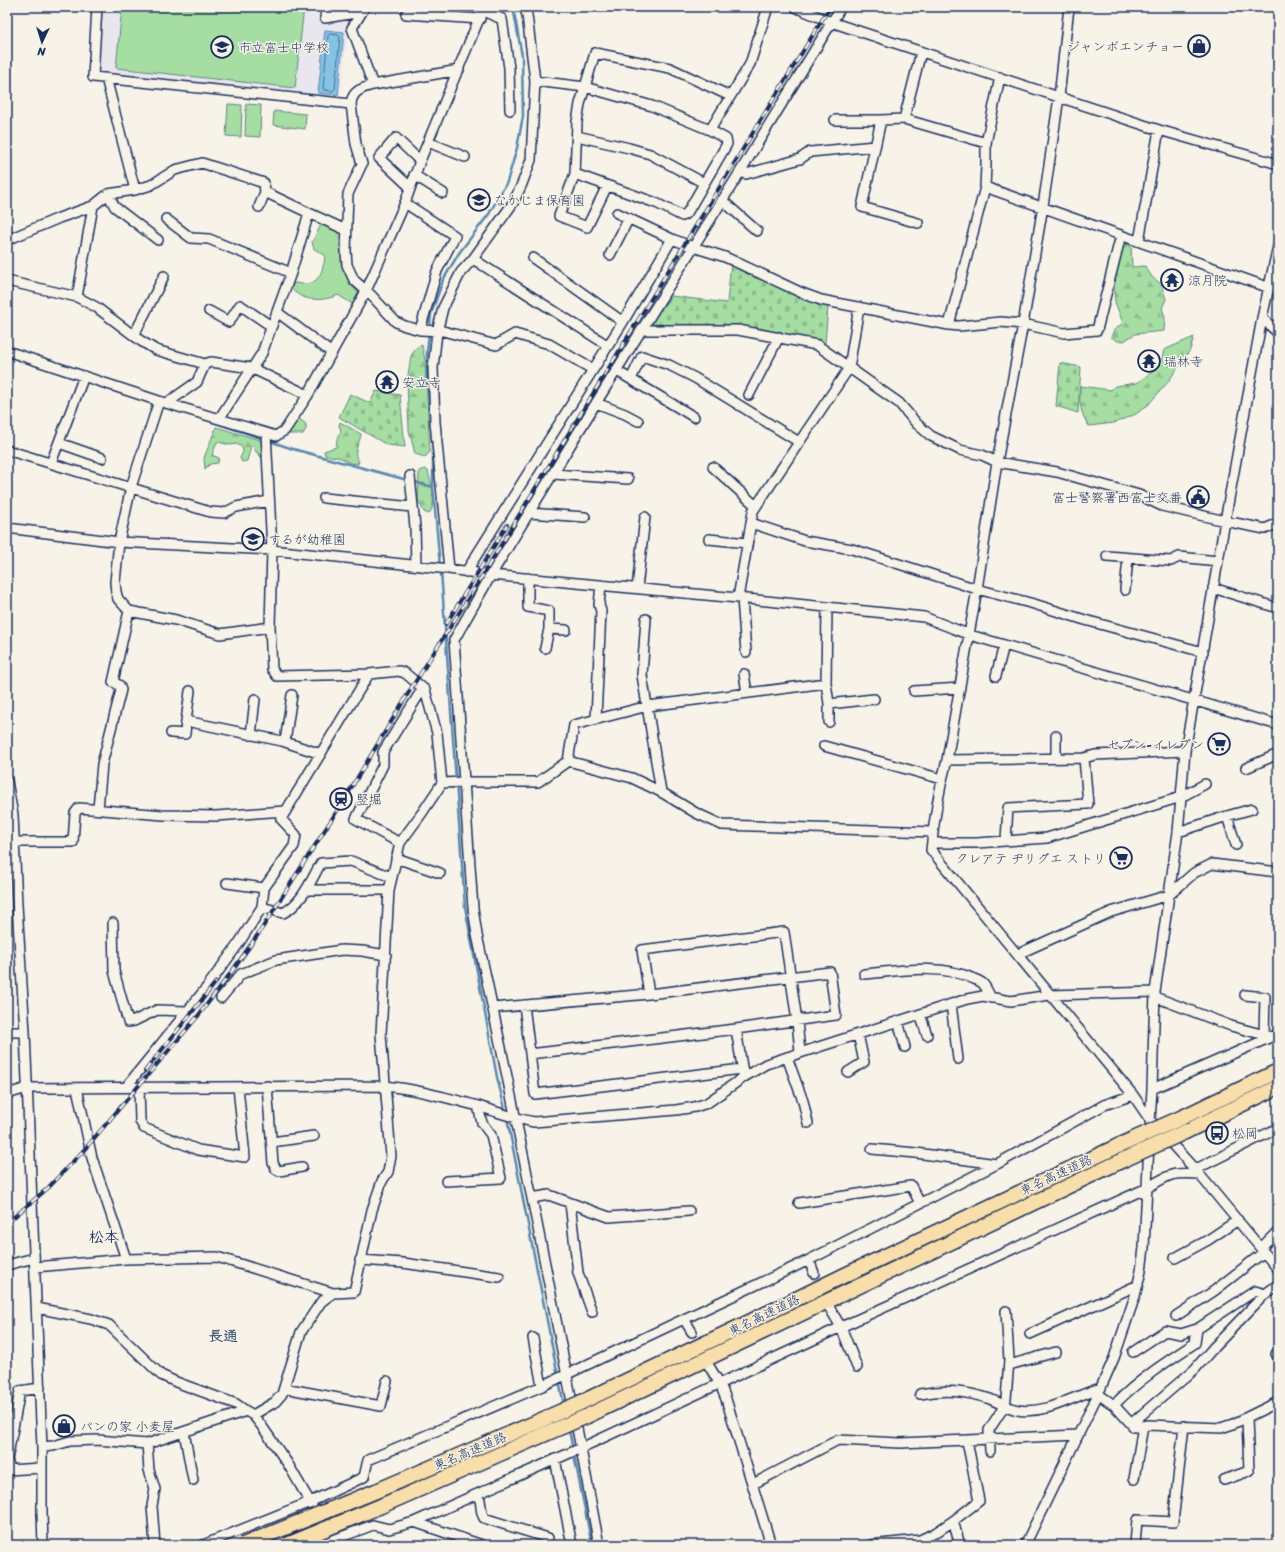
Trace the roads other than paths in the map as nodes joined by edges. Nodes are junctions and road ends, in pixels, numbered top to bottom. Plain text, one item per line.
1 (97, 7) edge
2 (326, 7) edge
3 (524, 7) edge
4 (768, 7) edge
5 (795, 7) edge
6 (841, 7) edge
7 (1069, 7) edge
8 (364, 9) edge
9 (812, 10) edge
10 (482, 13) edge
11 (406, 14) dead end
12 (831, 22) junction
13 (921, 52) junction
14 (459, 70) junction
15 (1000, 77) junction
16 (106, 78) junction
17 (535, 81) junction
18 (373, 85) junction
19 (586, 87) junction
20 (730, 96) junction
21 (1059, 97) junction
22 (351, 104) junction
23 (510, 110) dead end
24 (904, 118) junction
25 (835, 120) dead end
26 (880, 120) junction
27 (710, 130) junction
28 (1159, 130) junction
29 (577, 136) junction
30 (428, 142) junction
31 (986, 143) junction
32 (875, 146) junction
33 (465, 157) dead end
34 (420, 161) junction
35 (1278, 164) edge
36 (740, 172) junction
37 (575, 174) junction
38 (414, 175) junction
39 (704, 183) junction
40 (607, 186) junction
41 (410, 187) junction
42 (985, 187) junction
43 (135, 190) junction
44 (265, 192) junction
45 (443, 193) dead end
46 (108, 194) junction
47 (722, 200) junction
48 (405, 203) junction
49 (93, 206) junction
50 (1043, 206) junction
51 (259, 208) dead end
52 (309, 213) junction
53 (617, 213) dead end
54 (628, 218) junction
55 (166, 220) dead end
56 (918, 223) dead end
57 (346, 230) junction
58 (757, 231) dead end
59 (1121, 235) junction
60 (672, 239) junction
61 (7, 240) edge
62 (158, 240) dead end
63 (1139, 241) junction
64 (1278, 246) edge
65 (693, 247) junction
66 (610, 255) dead end
67 (533, 258) dead end
68 (473, 259) junction
69 (291, 273) junction
70 (164, 276) dead end
71 (7, 282) edge
72 (1270, 288) junction
73 (366, 291) junction
74 (77, 297) junction
75 (859, 307) junction
76 (209, 311) dead end
77 (276, 312) junction
78 (1262, 318) junction
79 (623, 322) junction
80 (1024, 324) junction
81 (949, 325) junction
82 (271, 326) junction
83 (420, 330) junction
84 (642, 330) junction
85 (437, 332) junction
86 (1278, 333) edge
87 (134, 335) junction
88 (779, 337) junction
89 (607, 345) junction
90 (7, 351) edge
91 (332, 353) junction
92 (205, 364) junction
93 (251, 368) junction
94 (849, 368) junction
95 (592, 369) junction
96 (617, 370) junction
97 (83, 379) junction
98 (631, 379) junction
99 (308, 395) junction
100 (749, 395) dead end
101 (163, 402) junction
102 (596, 403) junction
103 (694, 417) dead end
104 (219, 419) junction
105 (638, 421) dead end
106 (266, 433) junction
107 (800, 442) junction
108 (59, 443) junction
109 (7, 450) edge
110 (102, 458) dead end
111 (997, 462) junction
112 (51, 464) junction
113 (713, 467) dead end
114 (553, 474) junction
115 (410, 476) dead end
116 (628, 479) dead end
117 (131, 487) junction
118 (324, 498) dead end
119 (269, 501) junction
120 (756, 506) junction
121 (412, 507) junction
122 (529, 513) junction
123 (585, 517) dead end
124 (644, 517) dead end
125 (1225, 521) junction
126 (751, 523) junction
127 (1278, 523) edge
128 (7, 528) edge
129 (708, 539) dead end
130 (119, 542) junction
131 (748, 543) junction
132 (272, 550) junction
133 (1108, 556) dead end
134 (1128, 558) junction
135 (1218, 561) junction
136 (420, 565) junction
137 (449, 569) junction
138 (466, 572) junction
139 (492, 575) junction
140 (528, 578) junction
141 (601, 585) junction
142 (637, 588) junction
143 (1213, 588) junction
144 (977, 589) junction
145 (1125, 590) dead end
146 (740, 598) junction
147 (827, 607) junction
148 (1278, 608) edge
149 (129, 611) junction
150 (646, 619) dead end
151 (270, 627) junction
152 (549, 630) junction
153 (566, 630) dead end
154 (970, 635) junction
155 (1004, 645) junction
156 (546, 648) dead end
157 (746, 652) dead end
158 (1203, 652) junction
159 (369, 674) junction
160 (744, 674) dead end
161 (996, 676) dead end
162 (826, 683) junction
163 (423, 688) junction
164 (960, 688) junction
165 (190, 691) dead end
166 (914, 691) dead end
167 (746, 693) junction
168 (292, 695) dead end
169 (255, 698) dead end
170 (874, 699) dead end
171 (1193, 700) junction
172 (829, 704) junction
173 (648, 706) junction
174 (596, 718) junction
175 (186, 721) junction
176 (829, 722) dead end
177 (1278, 725) edge
178 (171, 733) dead end
179 (251, 735) junction
180 (1056, 736) dead end
181 (285, 742) junction
182 (824, 746) dead end
183 (1185, 751) junction
184 (321, 754) junction
185 (1278, 754) edge
186 (1056, 758) junction
187 (1084, 758) junction
188 (947, 760) junction
189 (568, 761) junction
190 (1246, 768) dead end
191 (942, 778) junction
192 (7, 781) edge
193 (464, 782) junction
194 (442, 783) junction
195 (1205, 784) dead end
196 (661, 792) junction
197 (1181, 797) junction
198 (98, 809) junction
199 (1252, 809) dead end
200 (284, 811) junction
201 (1227, 816) junction
202 (933, 832) junction
203 (1178, 832) junction
204 (1006, 840) junction
205 (11, 842) edge
206 (400, 843) junction
207 (932, 843) junction
208 (1236, 845) dead end
209 (396, 858) junction
210 (1278, 872) edge
211 (440, 873) dead end
212 (391, 877) junction
213 (227, 883) dead end
214 (264, 888) junction
215 (306, 890) junction
216 (389, 890) junction
217 (1169, 895) junction
218 (262, 907) junction
219 (113, 923) dead end
220 (1018, 954) junction
221 (386, 955) junction
222 (864, 974) dead end
223 (790, 977) junction
224 (649, 994) junction
225 (1155, 994) junction
226 (1049, 995) junction
227 (1245, 995) dead end
228 (221, 998) dead end
229 (991, 998) junction
230 (524, 1004) junction
231 (951, 1004) junction
232 (493, 1008) junction
233 (186, 1011) junction
234 (920, 1014) junction
235 (797, 1021) junction
236 (898, 1021) junction
237 (736, 1029) junction
238 (7, 1032) edge
239 (25, 1032) junction
240 (858, 1034) junction
241 (927, 1035) dead end
242 (1271, 1035) edge
243 (906, 1047) dead end
244 (800, 1052) junction
245 (530, 1054) junction
246 (787, 1057) junction
247 (958, 1059) dead end
248 (1278, 1071) edge
249 (848, 1072) dead end
250 (743, 1073) junction
251 (267, 1086) junction
252 (385, 1086) junction
253 (126, 1087) junction
254 (238, 1087) junction
255 (1278, 1087) edge
256 (27, 1088) junction
257 (77, 1088) junction
258 (139, 1088) junction
259 (1152, 1089) junction
260 (7, 1094) edge
261 (1133, 1095) junction
262 (478, 1106) junction
263 (517, 1119) junction
264 (1150, 1120) junction
265 (808, 1123) dead end
266 (1278, 1128) edge
267 (314, 1136) dead end
268 (272, 1142) junction
269 (872, 1149) dead end
270 (996, 1164) junction
271 (302, 1167) dead end
272 (1196, 1172) junction
273 (446, 1181) dead end
274 (1147, 1188) junction
275 (532, 1198) junction
276 (570, 1203) junction
277 (799, 1203) dead end
278 (920, 1203) junction
279 (689, 1211) dead end
280 (1238, 1220) junction
281 (1278, 1231) edge
282 (1262, 1250) junction
283 (1175, 1258) dead end
284 (126, 1259) junction
285 (360, 1260) junction
286 (809, 1260) junction
287 (35, 1263) junction
288 (7, 1265) edge
289 (1278, 1269) edge
290 (814, 1273) tunnel mouth
291 (500, 1277) dead end
292 (1138, 1285) junction
293 (1278, 1285) edge
294 (333, 1293) junction
295 (1265, 1294) junction
296 (829, 1307) tunnel mouth
297 (37, 1308) junction
298 (1006, 1311) dead end
299 (592, 1312) dead end
300 (1176, 1316) dead end
301 (684, 1319) junction
302 (841, 1327) junction
303 (1197, 1329) junction
304 (692, 1332) dead end
305 (1030, 1334) dead end
306 (533, 1338) dead end
307 (1056, 1352) dead end
308 (1133, 1352) dead end
309 (1009, 1365) junction
310 (709, 1366) dead end
311 (856, 1367) dead end
312 (568, 1374) junction
313 (388, 1381) dead end
314 (720, 1384) junction
315 (542, 1386) junction
316 (40, 1388) junction
317 (284, 1388) junction
318 (1099, 1391) junction
319 (920, 1394) dead end
320 (1278, 1402) edge
321 (1005, 1405) junction
322 (1114, 1405) junction
323 (249, 1413) junction
324 (1247, 1418) junction
325 (1132, 1423) junction
326 (1143, 1426) junction
327 (1184, 1426) junction
328 (184, 1432) junction
329 (1078, 1435) junction
330 (989, 1440) junction
331 (967, 1441) junction
332 (147, 1444) junction
333 (42, 1447) junction
334 (581, 1448) junction
335 (990, 1451) dead end
336 (555, 1459) junction
337 (42, 1468) junction
338 (8, 1469) edge
339 (193, 1480) dead end
340 (1134, 1480) dead end
341 (1224, 1480) dead end
342 (752, 1484) junction
343 (478, 1494) junction
344 (310, 1502) junction
345 (953, 1521) junction
346 (414, 1522) junction
347 (548, 1538) dead end
348 (327, 1544) edge
349 (1135, 1544) dead end
350 (43, 1545) edge
351 (155, 1545) edge
352 (203, 1545) edge
353 (243, 1545) edge
354 (287, 1545) edge
355 (482, 1545) edge
356 (572, 1545) edge
357 (599, 1545) edge
358 (771, 1545) edge
359 (870, 1545) edge
360 (960, 1545) edge
361 (1025, 1545) edge

1 - 16 street
2 - 8 street
3 - 17 street
4 - 20 street
5 - 9 street
6 - 12 street
7 - 21 street
8 - 18 street
9 - 12 street
10 - 11 street
10 - 14 street
10 - 23 street
12 - 13 street
12 - 36 street
13 - 15 street
13 - 24 street
14 - 18 street
14 - 30 street
15 - 21 street
15 - 31 street
16 - 22 street
16 - 43 street
17 - 19 street
17 - 68 street
18 - 22 street
19 - 20 street
19 - 27 street
19 - 29 street
20 - 27 street
21 - 28 street
21 - 50 street
22 - 57 street
24 - 26 street
24 - 31 street
25 - 26 street
26 - 32 street
27 - 39 street
28 - 35 street
28 - 63 street
29 - 37 street
29 - 39 street
30 - 33 street
30 - 34 street
31 - 42 street
32 - 36 street
32 - 56 street
34 - 38 street
34 - 41 street
36 - 47 street
37 - 40 street
37 - 40 street
38 - 41 street
38 - 45 street
39 - 40 street
41 - 48 street
42 - 50 street
42 - 81 street
43 - 44 street
43 - 46 street
44 - 51 street
44 - 52 street
46 - 49 street
46 - 62 street
47 - 58 street
47 - 65 street
48 - 73 street
48 - 83 street
49 - 61 street
49 - 74 street
50 - 59 street
50 - 80 street
52 - 57 street
52 - 69 street
53 - 54 street
54 - 60 street
54 - 66 street
55 - 69 street
57 - 73 street
59 - 63 street
59 - 80 street
60 - 65 street
60 - 79 street
63 - 72 street
64 - 72 street
65 - 75 street
65 - 84 street
67 - 79 street
68 - 85 street
68 - 89 street
69 - 77 street
70 - 87 street
71 - 74 street
72 - 78 street
73 - 83 street
73 - 91 street
74 - 87 street
75 - 81 street
75 - 94 street
76 - 82 street
77 - 82 street
77 - 91 street
78 - 86 street
78 - 125 street
79 - 89 street
80 - 81 street
80 - 111 street
82 - 93 street
83 - 85 street
84 - 88 street
84 - 96 street
85 - 95 street
85 - 137 street
87 - 92 street
88 - 94 street
88 - 100 street
89 - 95 street
90 - 97 street
91 - 99 street
92 - 93 street
92 - 101 street
93 - 99 street
93 - 104 street
94 - 107 street
94 - 111 street
95 - 138 street
96 - 98 street
96 - 102 street
97 - 101 street
97 - 108 street
98 - 103 street
98 - 107 street
99 - 106 street
101 - 104 street
101 - 117 street
102 - 105 street
102 - 114 street
104 - 106 street
106 - 119 street
107 - 120 street
108 - 110 street
108 - 112 street
109 - 112 street
111 - 125 street
111 - 144 street
112 - 117 street
113 - 120 street
114 - 116 street
114 - 122 street
115 - 121 street
117 - 119 street
117 - 130 street
118 - 121 street
119 - 132 street
120 - 126 street
121 - 136 street
122 - 123 street
122 - 139 street
124 - 142 street
125 - 127 street
125 - 135 street
126 - 131 street
126 - 144 street
128 - 130 street
129 - 131 street
130 - 132 street
130 - 149 street
131 - 146 street
132 - 136 street
132 - 151 street
133 - 134 street
134 - 135 street
134 - 145 street
135 - 143 street
136 - 137 street
137 - 138 street
138 - 139 street
139 - 140 street
139 - 193 street
140 - 141 street
140 - 152 street
141 - 142 street
141 - 174 street
142 - 146 street
143 - 148 street
143 - 158 street
144 - 154 street
144 - 158 street
146 - 147 street
146 - 157 street
147 - 154 street
147 - 162 street
149 - 151 street
149 - 198 street
150 - 173 street
151 - 159 street
152 - 153 street
152 - 156 street
154 - 155 street
154 - 164 street
155 - 161 street
155 - 171 street
158 - 171 street
159 - 163 street
159 - 184 street
160 - 167 street
162 - 167 street
162 - 172 street
163 - 194 street
163 - 206 street
164 - 166 street
164 - 188 street
165 - 175 street
167 - 173 street
168 - 181 street
169 - 179 street
170 - 172 street
171 - 177 street
171 - 183 street
172 - 176 street
173 - 174 street
173 - 196 street
174 - 189 street
175 - 178 street
175 - 179 street
179 - 181 street
180 - 186 street
181 - 184 street
182 - 191 street
183 - 187 street
183 - 197 street
184 - 200 street
185 - 190 street
186 - 187 street
186 - 188 street
187 - 204 street
188 - 191 street
189 - 193 street
189 - 196 street
191 - 202 street
192 - 205 street
193 - 194 street
193 - 232 street
194 - 206 street
195 - 197 street
196 - 202 street
197 - 203 street
197 - 204 street
198 - 200 street
198 - 205 street
199 - 201 street
200 - 214 street
201 - 203 street
201 - 208 street
202 - 207 street
203 - 217 street
204 - 207 street
205 - 239 street
206 - 209 street
207 - 220 street
209 - 211 street
209 - 212 street
210 - 217 street
212 - 215 street
212 - 216 street
213 - 214 street
214 - 218 street
215 - 216 street
215 - 218 street
216 - 221 street
217 - 220 street
217 - 225 street
218 - 233 street
219 - 233 street
220 - 226 street
221 - 228 street
221 - 252 street
222 - 229 street
223 - 224 street
223 - 224 street
223 - 235 street
223 - 235 street
224 - 230 street
225 - 226 street
225 - 242 street
225 - 259 street
226 - 229 street
226 - 261 street
227 - 242 street
229 - 231 street
230 - 232 street
230 - 245 street
231 - 234 street
231 - 247 street
232 - 263 street
233 - 253 street
234 - 236 street
234 - 241 street
235 - 237 street
235 - 244 street
236 - 240 street
236 - 243 street
237 - 245 street
237 - 250 street
238 - 239 street
239 - 256 street
240 - 244 street
240 - 249 street
242 - 259 street
244 - 246 street
245 - 250 street
246 - 250 street
246 - 265 street
248 - 353 highway, 東名高速道路, bridge
250 - 263 street
251 - 252 street
251 - 254 street
251 - 268 street
252 - 262 street
252 - 285 street
253 - 257 street
253 - 258 street
254 - 258 street
254 - 258 street
255 - 354 highway, 東名高速道路, bridge
256 - 257 street
256 - 260 street
256 - 287 street
257 - 284 street
259 - 264 street
261 - 264 street
261 - 270 street
262 - 263 street
262 - 273 street
263 - 275 street
264 - 272 street
264 - 274 street
266 - 272 street
267 - 268 street
268 - 271 street
269 - 270 street
270 - 278 street
272 - 274 street
272 - 280 street
274 - 292 street
274 - 302 street
275 - 276 street
275 - 312 street
276 - 279 street
276 - 299 street
277 - 278 street
278 - 286 street
280 - 282 street
280 - 283 street
281 - 282 street
282 - 289 street
282 - 300 street
284 - 287 street
284 - 294 street
285 - 291 street
285 - 294 street
286 - 290 street
286 - 301 street
287 - 288 street
287 - 297 street
292 - 305 street
292 - 318 street
293 - 295 street
294 - 317 street
295 - 303 street
295 - 325 street
296 - 302 street
297 - 316 street
297 - 323 street
298 - 309 street
301 - 304 street
301 - 312 street
302 - 311 street
302 - 314 street
303 - 308 street
303 - 322 street
306 - 315 street
307 - 309 street
309 - 321 street
310 - 314 street
312 - 315 street
312 - 334 street
313 - 317 street
314 - 334 street
314 - 342 street
315 - 344 street
316 - 333 street
316 - 338 street
317 - 323 street
318 - 321 street
318 - 322 street
318 - 329 street
319 - 321 street
320 - 324 street
321 - 330 street
322 - 325 street
323 - 328 street
323 - 344 street
324 - 327 street
324 - 341 street
325 - 326 street
326 - 327 street
326 - 340 street
327 - 349 street
328 - 332 street
328 - 339 street
329 - 330 street
329 - 361 street
330 - 331 street
330 - 335 street
331 - 342 street
331 - 345 street
332 - 333 street
332 - 351 street
333 - 337 street
334 - 336 street
334 - 357 street
336 - 343 street
336 - 356 street
337 - 338 street
337 - 350 street
342 - 358 street
343 - 346 street
343 - 347 street
344 - 348 street
344 - 352 street
345 - 359 street
345 - 360 street
346 - 348 street
346 - 355 street

